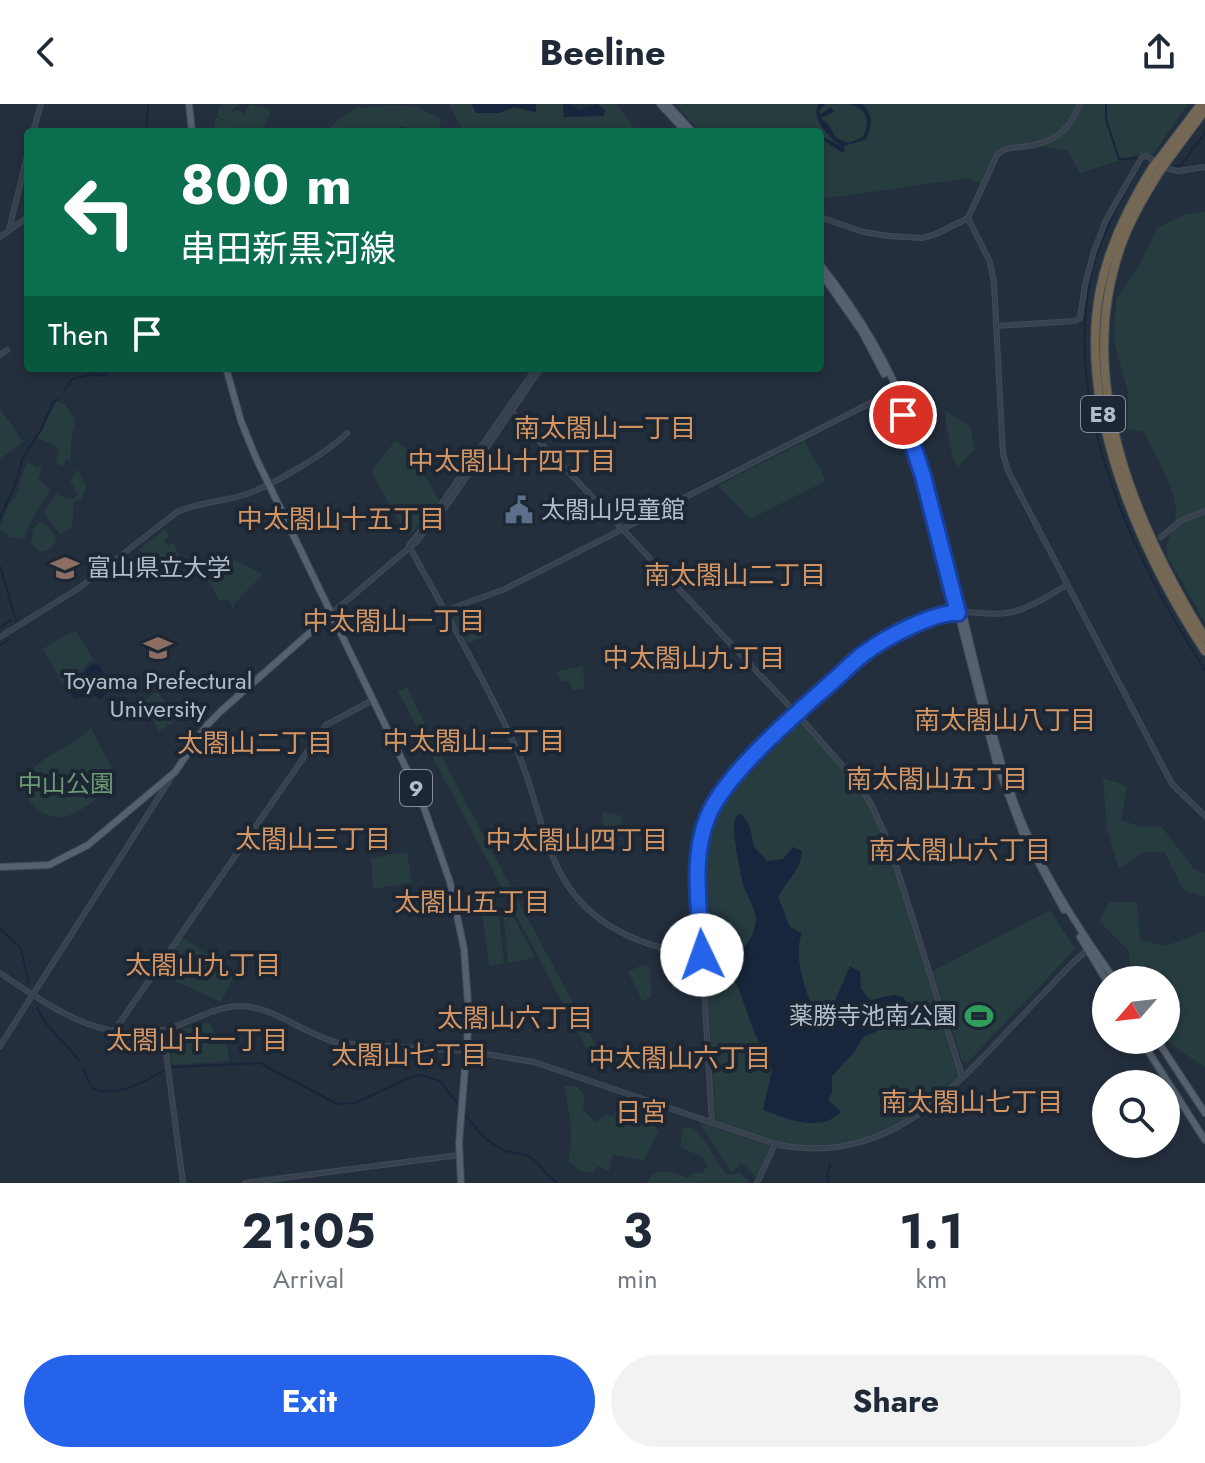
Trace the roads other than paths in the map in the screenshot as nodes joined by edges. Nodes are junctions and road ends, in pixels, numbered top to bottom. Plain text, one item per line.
1 (41, 104) edge
2 (189, 104) edge
3 (660, 104) edge
4 (667, 104) edge
5 (1080, 104) edge
6 (1201, 104) edge
7 (1205, 110) edge
8 (34, 128) edge
9 (192, 128) edge
10 (682, 128) edge
11 (689, 128) edge
12 (1167, 155) junction
13 (1205, 167) edge
14 (24, 168) edge
15 (1157, 169) junction
16 (824, 218) edge
17 (968, 218) junction
18 (24, 220) edge
19 (9, 230) junction
20 (0, 237) edge
21 (824, 270) edge
22 (824, 278) edge
23 (996, 326) junction
24 (7, 350) dead end
25 (0, 355) edge
26 (227, 372) edge
27 (535, 372) edge
28 (535, 372) edge
29 (894, 390) junction
30 (511, 411) junction
31 (347, 433) dead end
32 (270, 484) junction
33 (1205, 511) edge
34 (623, 528) junction
35 (1161, 537) dead end
36 (409, 546) junction
37 (1067, 585) junction
38 (444, 611) junction
39 (960, 613) junction
40 (331, 614) junction
41 (0, 637) edge
42 (1205, 638) edge
43 (1205, 651) edge
44 (373, 700) junction
45 (797, 714) junction
46 (175, 772) junction
47 (146, 795) junction
48 (156, 802) junction
49 (1205, 816) edge
50 (0, 867) edge
51 (1090, 949) junction
52 (702, 955) junction
53 (1099, 966) edge
54 (1104, 966) edge
55 (0, 973) edge
56 (33, 994) junction
57 (163, 1030) junction
58 (114, 1031) junction
59 (0, 1046) edge
60 (468, 1051) junction
61 (1150, 1054) edge
62 (1166, 1054) edge
63 (962, 1076) junction
64 (1205, 1113) edge
65 (712, 1123) junction
66 (1205, 1140) edge
67 (775, 1144) junction
68 (459, 1155) junction
69 (183, 1183) edge
70 (245, 1183) edge
71 (461, 1183) edge
72 (757, 1183) edge

1 - 8 street
2 - 9 main road
3 - 10 main road
4 - 11 main road
5 - 17 street
6 - 12 highway, E8
7 - 12 highway, E8
12 - 15 highway, E8, bridge
13 - 23 street
14 - 19 street
15 - 42 highway, E8
15 - 43 highway, E8
16 - 17 street
17 - 23 street
18 - 19 street
19 - 20 street
21 - 29 main road
22 - 29 main road
23 - 37 street
24 - 25 street
26 - 32 main road, 9
27 - 30 street
28 - 36 street
29 - 34 street
29 - 39 main road
30 - 34 street
30 - 36 street
31 - 32 street
32 - 40 main road, 9
32 - 41 street
33 - 35 street
34 - 38 street
34 - 45 street
36 - 38 street
36 - 40 street
37 - 39 street
37 - 49 street
38 - 52 street
39 - 45 street
39 - 51 main road
40 - 44 main road, 9
40 - 46 main road
44 - 58 street
44 - 60 main road, 9
45 - 52 street
45 - 63 street
46 - 47 main road
46 - 48 street
47 - 48 main road
47 - 50 main road
48 - 56 street
51 - 53 main road
51 - 54 main road
51 - 63 street
52 - 65 street
55 - 56 street
56 - 58 street
56 - 59 street
57 - 58 street
57 - 60 street
57 - 69 street
60 - 65 street
60 - 68 main road, 9
61 - 66 main road
62 - 64 main road
63 - 67 street
65 - 67 street
67 - 72 street
68 - 70 street
68 - 71 main road, 9

